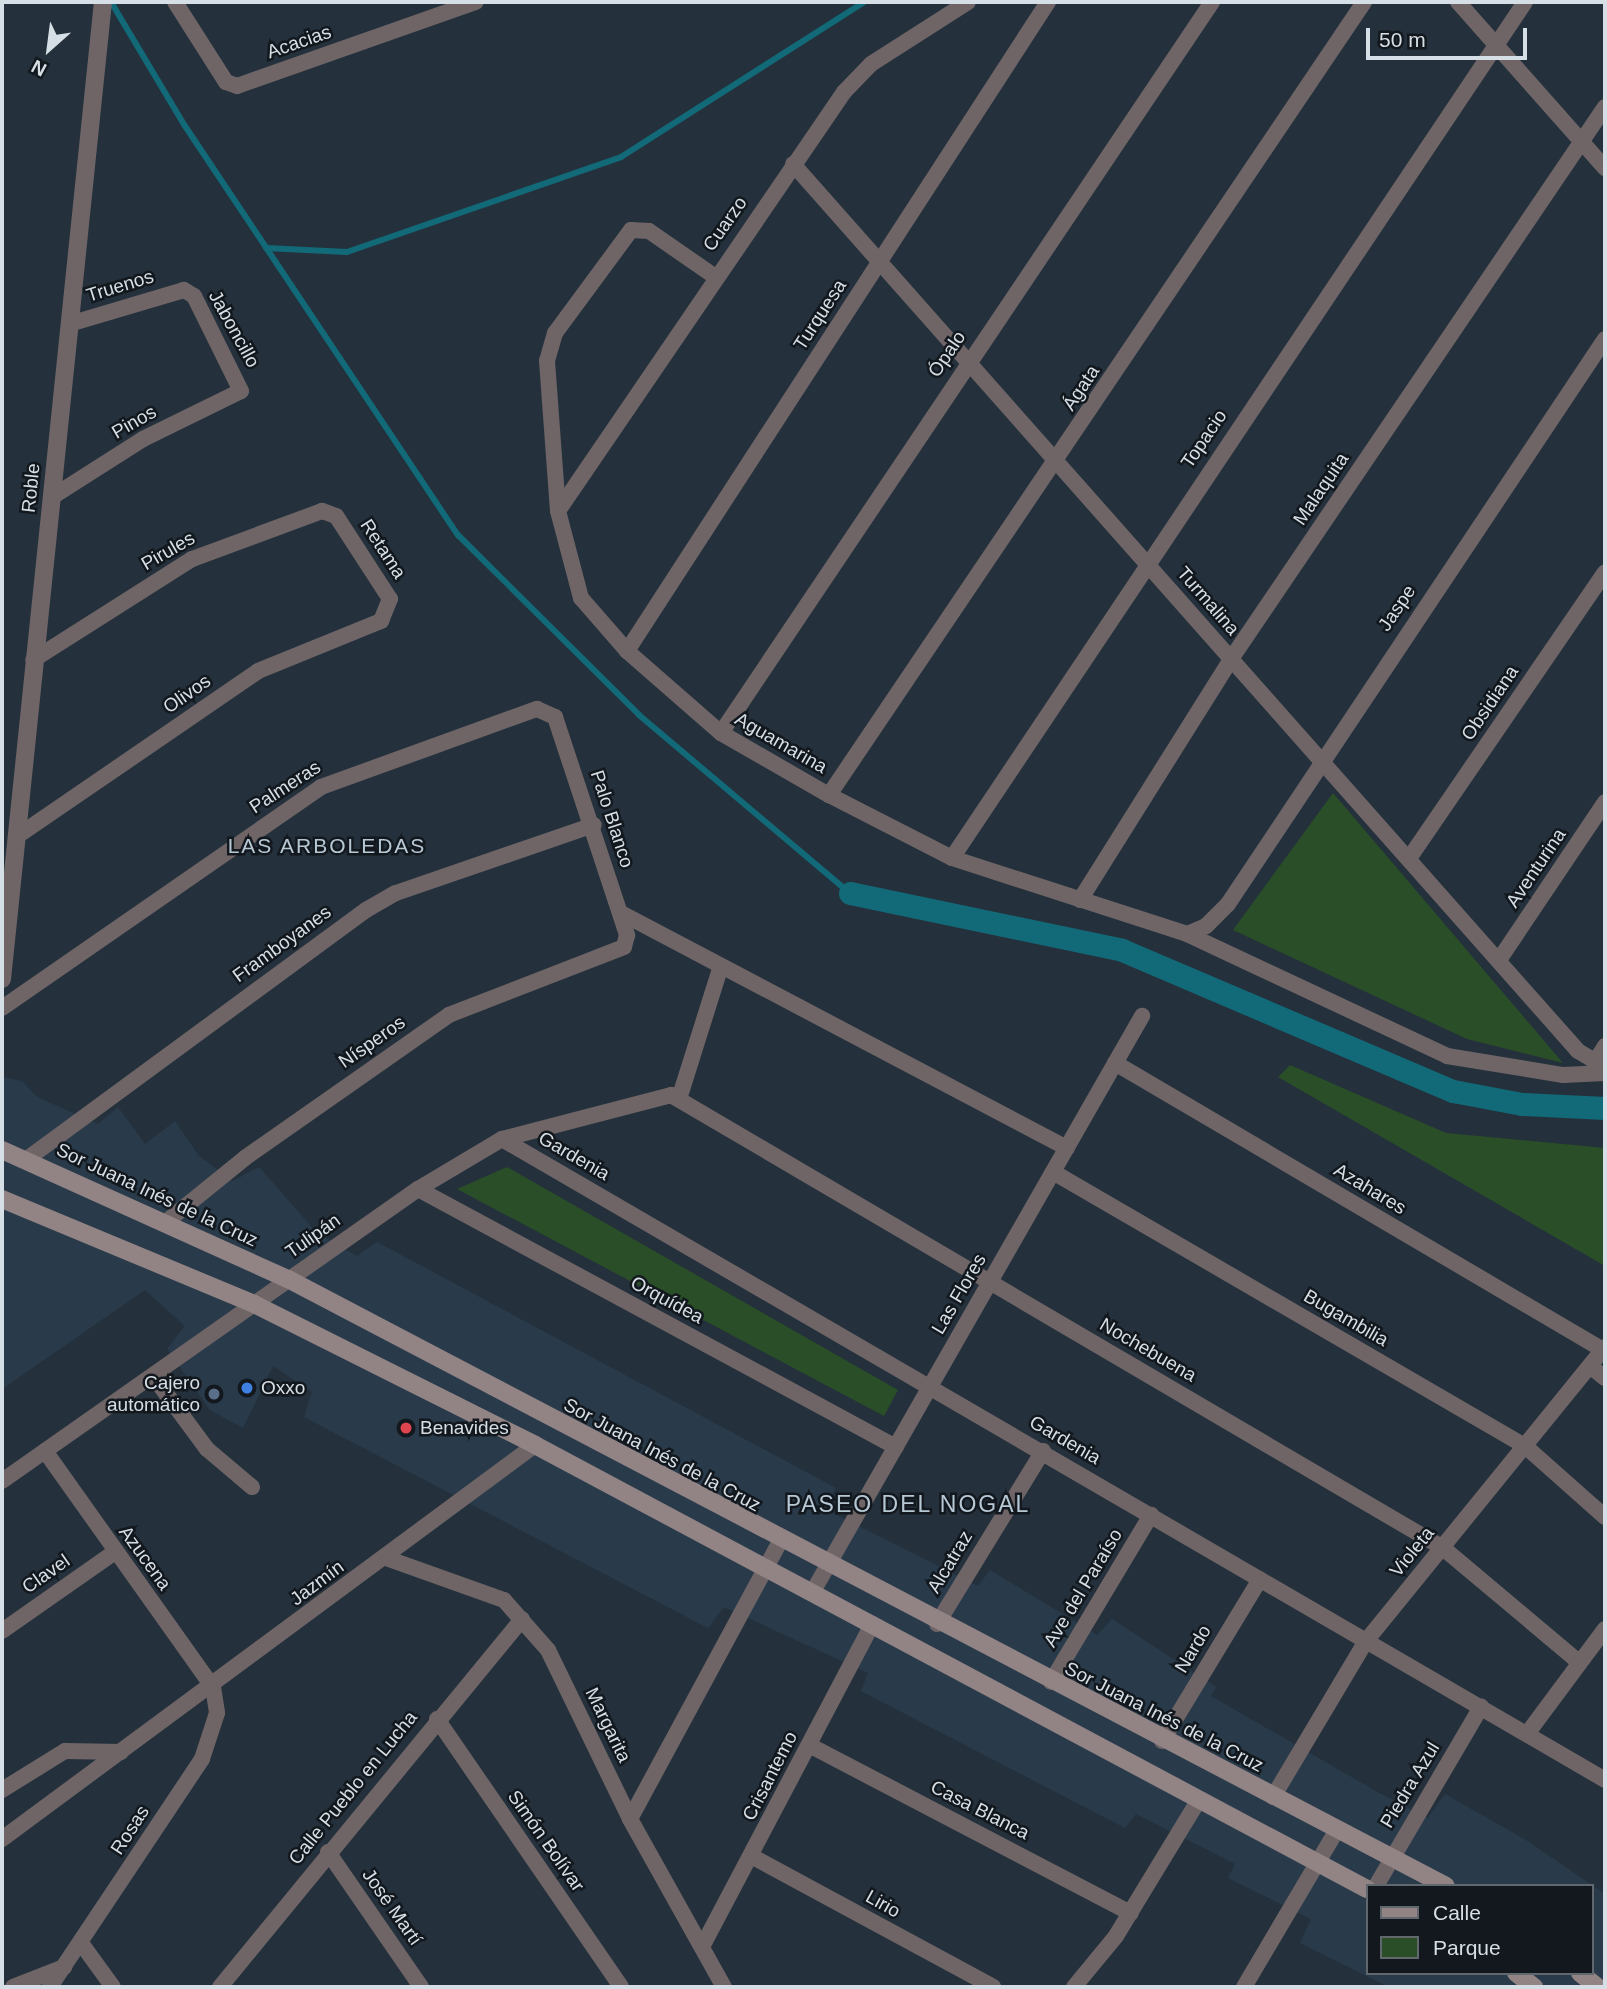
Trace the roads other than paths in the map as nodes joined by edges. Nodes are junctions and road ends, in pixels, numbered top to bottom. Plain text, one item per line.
1 (175, 2) edge
2 (476, 2) edge
3 (968, 2) edge
4 (1048, 2) edge
5 (1212, 2) edge
6 (1364, 2) edge
7 (1458, 2) edge
8 (1525, 2) edge
9 (102, 9) edge
10 (1495, 47) junction
11 (1605, 107) edge
12 (1581, 141) junction
13 (793, 163) junction
14 (1605, 168) edge
15 (879, 263) junction
16 (714, 276) junction
17 (184, 290) joint
18 (69, 324) junction
19 (1605, 339) edge
20 (968, 361) junction
21 (241, 391) joint
22 (1056, 463) junction
23 (51, 497) junction
24 (558, 511) junction
25 (337, 516) joint
26 (1145, 561) junction
27 (1605, 572) edge
28 (391, 607) joint
29 (627, 651) junction
30 (1231, 659) junction
31 (33, 660) junction
32 (550, 713) joint
33 (721, 733) junction
34 (1321, 756) junction
35 (829, 795) junction
36 (1605, 802) edge
37 (594, 825) junction
38 (16, 837) junction
39 (1410, 857) junction
40 (952, 858) junction
41 (1080, 901) junction
42 (621, 913) junction
43 (1187, 934) junction
44 (626, 942) joint
45 (1501, 957) junction
46 (721, 966) junction
47 (2, 979) edge
48 (2, 1008) edge
49 (1142, 1016) dead end
50 (1605, 1046) edge
51 (1115, 1063) junction
52 (1602, 1067) edge
53 (679, 1099) junction
54 (502, 1139) junction
55 (1067, 1148) junction
56 (2, 1150) edge
57 (27, 1159) junction
58 (1053, 1172) junction
59 (418, 1189) junction
60 (2, 1199) edge
61 (166, 1222) junction
62 (288, 1279) junction
63 (990, 1281) junction
64 (254, 1304) junction
65 (1604, 1349) edge
66 (442, 1361) junction
67 (1590, 1366) junction
68 (153, 1376) junction
69 (1605, 1378) edge
70 (931, 1386) junction
71 (426, 1390) junction
72 (535, 1445) junction
73 (1525, 1446) junction
74 (896, 1447) junction
75 (45, 1451) junction
76 (1043, 1451) junction
77 (2, 1481) edge
78 (252, 1487) dead end
79 (1151, 1515) junction
80 (1605, 1517) edge
81 (780, 1542) junction
82 (1443, 1548) junction
83 (115, 1552) junction
84 (386, 1558) junction
85 (827, 1567) junction
86 (765, 1568) junction
87 (1260, 1579) junction
88 (812, 1592) junction
89 (522, 1619) junction
90 (872, 1624) junction
91 (937, 1624) junction
92 (1605, 1629) edge
93 (2, 1631) edge
94 (1366, 1641) junction
95 (1579, 1662) junction
96 (1052, 1682) junction
97 (213, 1687) junction
98 (1480, 1707) junction
99 (437, 1719) junction
100 (1527, 1734) junction
101 (1162, 1741) junction
102 (809, 1745) junction
103 (121, 1752) junction
104 (1605, 1780) edge
105 (2, 1790) edge
106 (1273, 1797) junction
107 (1198, 1801) junction
108 (630, 1819) junction
109 (1337, 1830) junction
110 (2, 1839) edge
111 (328, 1852) junction
112 (753, 1857) junction
113 (1391, 1858) junction
114 (1319, 1864) junction
115 (1377, 1884) edge
116 (1442, 1884) edge
117 (1366, 1888) edge
118 (1131, 1913) junction
119 (81, 1943) junction
120 (703, 1945) junction
121 (64, 1967) junction
122 (1519, 1975) edge
123 (1582, 1975) edge
124 (222, 1986) edge
125 (13, 1987) edge
126 (50, 1987) edge
127 (113, 1987) edge
128 (421, 1987) edge
129 (621, 1987) edge
130 (724, 1987) edge
131 (993, 1987) edge
132 (1074, 1987) edge
133 (1244, 1987) edge
134 (1534, 1987) edge
135 (1597, 1987) edge

1 - 2 street, Acacias
3 - 13 street, Cuarzo
4 - 15 street, Turquesa
5 - 20 street, Ópalo
6 - 22 street, Ágata
7 - 10 street
8 - 10 street, Topacio
9 - 18 street, Roble
10 - 12 street
10 - 26 street, Topacio
11 - 12 street, Malaquita
12 - 14 street
12 - 30 street, Malaquita
13 - 15 street, Turmalina
13 - 16 street, Cuarzo
15 - 20 street, Turmalina
15 - 29 street, Turquesa
16 - 24 street, Cuarzo
16 - 24 street, Aguamarina
17 - 18 street, Truenos
17 - 21 street, Jaboncillo
18 - 23 street, Roble
19 - 34 street, Jaspe
20 - 22 street, Turmalina
20 - 33 street, Ópalo
21 - 23 street, Pinos
22 - 26 street, Turmalina
22 - 35 street, Ágata
23 - 31 street, Roble
24 - 29 street, Aguamarina
25 - 28 street, Retama
25 - 31 street, Pirules
26 - 30 street, Turmalina
26 - 40 street, Topacio
27 - 39 street, Obsidiana
28 - 38 street, Olivos
29 - 33 street, Aguamarina
30 - 34 street, Turmalina
30 - 41 street, Malaquita
31 - 38 street, Roble
32 - 37 street, Palo Blanco
32 - 48 street, Palmeras
33 - 35 street, Aguamarina
34 - 39 street, Turmalina
34 - 43 street, Jaspe
35 - 40 street, Aguamarina
36 - 45 street, Aventurina
37 - 42 street, Palo Blanco
37 - 57 street, Framboyanes
38 - 47 street, Roble
39 - 45 street, Turmalina
40 - 41 street, Aguamarina
41 - 43 street, Aguamarina
42 - 44 street, Palo Blanco
42 - 46 street
43 - 52 street, Aguamarina
44 - 61 street, Nísperos
45 - 52 street, Turmalina
46 - 53 street
46 - 55 street
49 - 51 street, Las Flores
50 - 52 street
51 - 55 street, Las Flores
51 - 65 street, Azahares
53 - 54 street, Tulipán
53 - 63 street, Nochebuena
54 - 59 street, Tulipán
54 - 70 street, Gardenia
55 - 58 street, Las Flores
56 - 57 main road, Sor Juana Inés de la Cruz
57 - 61 main road, Sor Juana Inés de la Cruz
58 - 63 street, Las Flores
58 - 73 street, Bugambilia
59 - 62 street, Tulipán
59 - 74 street, Orquídea
60 - 64 main road
61 - 62 main road, Sor Juana Inés de la Cruz
62 - 64 street, Tulipán
62 - 66 main road, Sor Juana Inés de la Cruz
63 - 70 street, Las Flores
63 - 82 street, Nochebuena
64 - 68 street, Tulipán
64 - 71 main road
65 - 67 street, Violeta
66 - 71 main road
66 - 81 main road, Sor Juana Inés de la Cruz
67 - 69 street
67 - 73 street, Violeta
68 - 75 street, Tulipán
68 - 78 street
70 - 74 street, Las Flores
70 - 76 street, Gardenia
71 - 72 main road
72 - 84 street, Jazmín
72 - 86 main road
73 - 80 street, Bugambilia
73 - 82 street, Violeta
74 - 85 street, Las Flores
75 - 77 street, Tulipán
75 - 83 street, Azucena
76 - 79 street, Gardenia
76 - 91 street, Alcatraz
79 - 87 street, Gardenia
79 - 96 street, Ave del Paraíso
81 - 85 main road, Sor Juana Inés de la Cruz
81 - 86 street
82 - 94 street, Violeta
82 - 95 street, Nochebuena
83 - 93 street, Clavel
83 - 97 street, Azucena
84 - 89 street, Margarita
84 - 97 street, Jazmín
85 - 88 street, Las Flores
85 - 91 main road, Sor Juana Inés de la Cruz
86 - 88 main road
86 - 108 street
87 - 94 street, Gardenia
87 - 101 street, Nardo
88 - 90 main road
89 - 99 street, Calle Pueblo en Lucha
89 - 108 street, Margarita
90 - 102 street, Crisantemo
90 - 107 main road
91 - 96 main road, Sor Juana Inés de la Cruz
92 - 95 street
94 - 98 street, Gardenia
94 - 106 street, Violeta
95 - 100 street
96 - 101 main road, Sor Juana Inés de la Cruz
97 - 103 street, Jazmín
97 - 119 street, Rosas
98 - 100 street, Gardenia
98 - 113 street, Piedra Azul
99 - 111 street, Calle Pueblo en Lucha
99 - 129 street, Simón Bolívar
100 - 104 street, Gardenia
101 - 106 main road, Sor Juana Inés de la Cruz
102 - 112 street, Crisantemo
102 - 118 street, Casa Blanca
103 - 105 street
103 - 110 street, Jazmín
106 - 109 main road, Sor Juana Inés de la Cruz
107 - 114 main road
107 - 118 street
108 - 120 street, Margarita
109 - 113 main road, Sor Juana Inés de la Cruz
109 - 114 street
111 - 124 street, Calle Pueblo en Lucha
111 - 128 street, José Martí
112 - 120 street, Crisantemo
112 - 131 street, Lirio
113 - 115 street, Piedra Azul
113 - 116 main road, Sor Juana Inés de la Cruz
114 - 117 main road
114 - 133 street
118 - 132 street
119 - 121 street, Rosas
119 - 127 street
120 - 130 street, Margarita
121 - 125 street
121 - 126 street, Rosas
122 - 134 main road
123 - 135 main road

